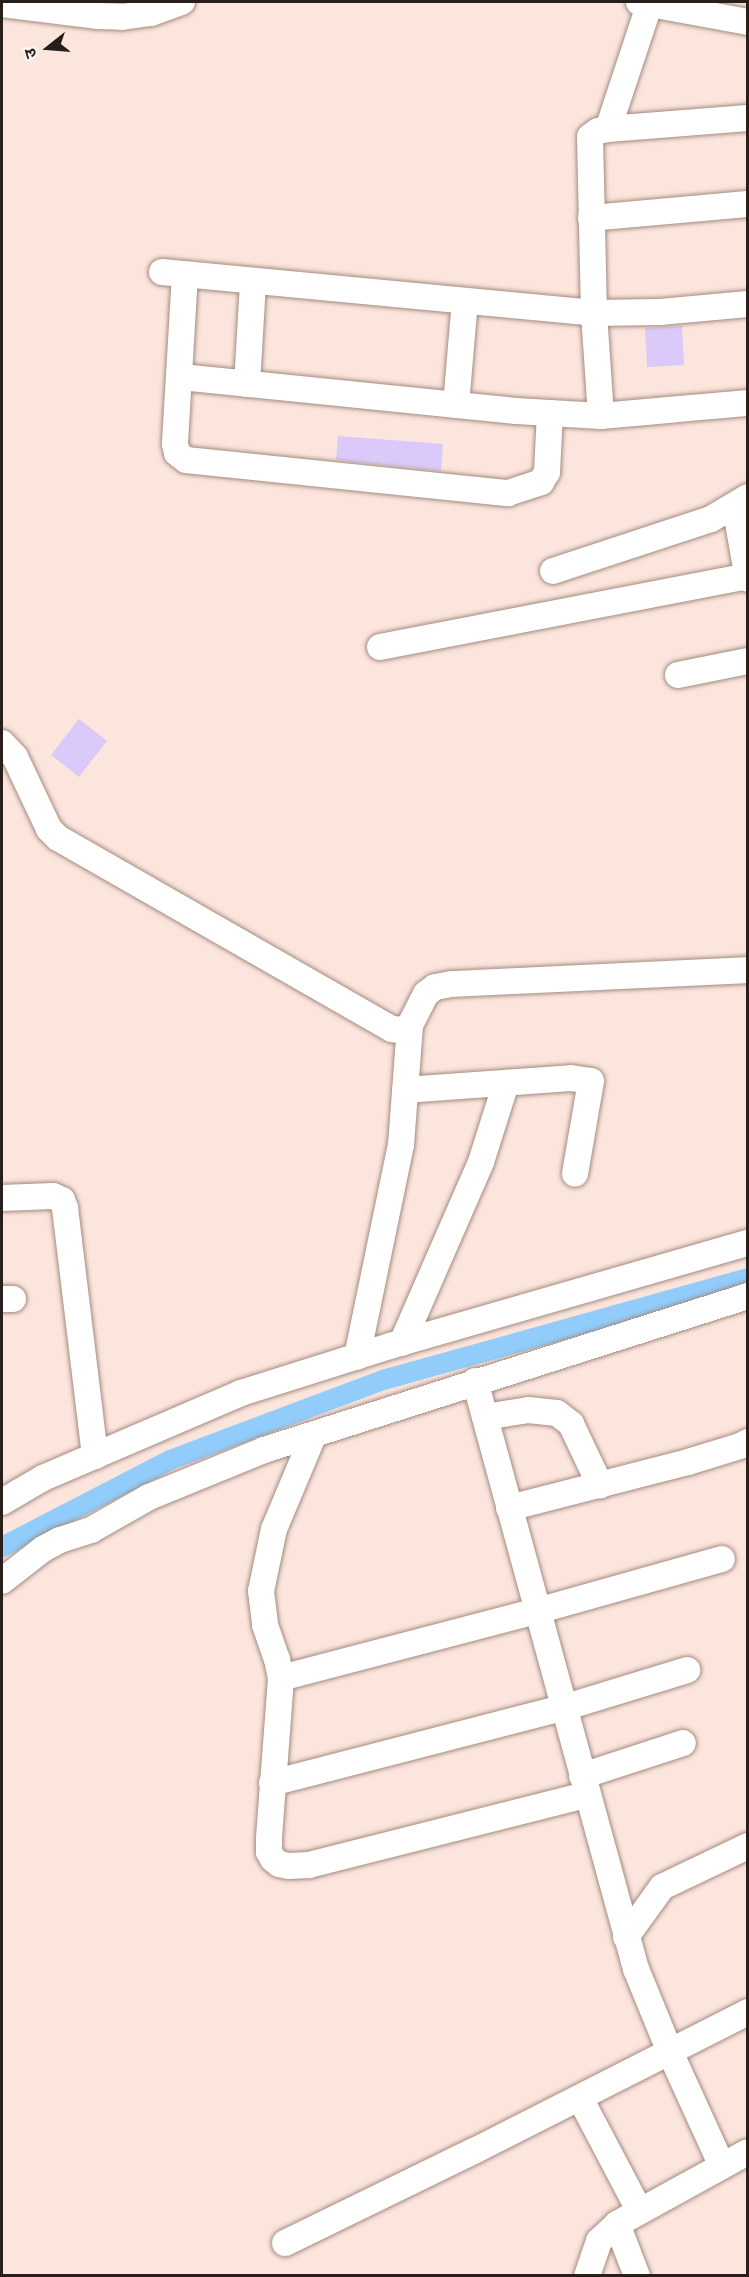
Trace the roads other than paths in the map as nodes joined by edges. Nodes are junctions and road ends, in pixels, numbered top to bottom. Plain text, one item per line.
1 (182, 2) edge
2 (747, 2) edge
3 (2, 4) edge
4 (644, 4) edge
5 (747, 21) edge
6 (747, 118) edge
7 (608, 129) junction
8 (747, 204) edge
9 (591, 218) junction
10 (253, 282) junction
11 (465, 301) junction
12 (747, 304) edge
13 (594, 313) junction
14 (181, 377) junction
15 (247, 384) junction
16 (747, 403) edge
17 (456, 405) junction
18 (550, 413) junction
19 (601, 416) junction
20 (741, 501) edge
21 (553, 571) dead end
22 (747, 577) edge
23 (380, 647) dead end
24 (747, 661) edge
25 (678, 675) dead end
26 (2, 743) edge
27 (747, 970) edge
28 (410, 1025) junction
29 (506, 1083) junction
30 (405, 1090) junction
31 (575, 1174) dead end
32 (2, 1198) edge
33 (747, 1243) edge
34 (747, 1296) edge
35 (402, 1343) junction
36 (357, 1357) junction
37 (475, 1381) junction
38 (485, 1416) junction
39 (314, 1434) junction
40 (747, 1442) edge
41 (95, 1456) junction
42 (600, 1485) junction
43 (2, 1502) edge
44 (509, 1508) junction
45 (723, 1559) dead end
46 (2, 1581) edge
47 (537, 1611) junction
48 (687, 1670) dead end
49 (280, 1678) junction
50 (563, 1708) junction
51 (683, 1743) dead end
52 (272, 1783) junction
53 (584, 1785) junction
54 (747, 1846) edge
55 (626, 1937) junction
56 (747, 2012) edge
57 (670, 2052) junction
58 (580, 2098) junction
59 (747, 2152) edge
60 (722, 2166) junction
61 (639, 2210) junction
62 (617, 2224) junction
63 (285, 2243) dead end
64 (587, 2276) edge
65 (637, 2276) edge

1 - 3 street
2 - 5 street
4 - 5 street
4 - 7 street
6 - 7 street
7 - 9 street
8 - 9 street
9 - 13 street
10 - 11 street
10 - 14 street
10 - 15 street
11 - 13 street
11 - 17 street
12 - 13 street
13 - 19 street
14 - 15 street
14 - 18 street
15 - 17 street
16 - 19 street
17 - 18 street
18 - 19 street
20 - 21 street
20 - 22 street
22 - 23 street
24 - 25 street
26 - 28 street
27 - 28 street
28 - 30 street
29 - 30 street
29 - 31 street
29 - 35 street
30 - 36 street
32 - 41 street
33 - 35 street
34 - 37 street
35 - 36 street
36 - 41 street
37 - 38 street
37 - 39 street
38 - 42 street
38 - 44 street
39 - 46 street
39 - 49 street
40 - 42 street
41 - 43 street
42 - 44 street
44 - 47 street
45 - 47 street
47 - 49 street
47 - 50 street
48 - 50 street
49 - 52 street
50 - 52 street
50 - 53 street
51 - 53 street
52 - 53 street
53 - 55 street
54 - 55 street
55 - 57 street
56 - 57 street
57 - 58 street
57 - 60 street
58 - 61 street
58 - 63 street
59 - 60 street
60 - 61 street
61 - 62 street
62 - 64 street
62 - 65 street

